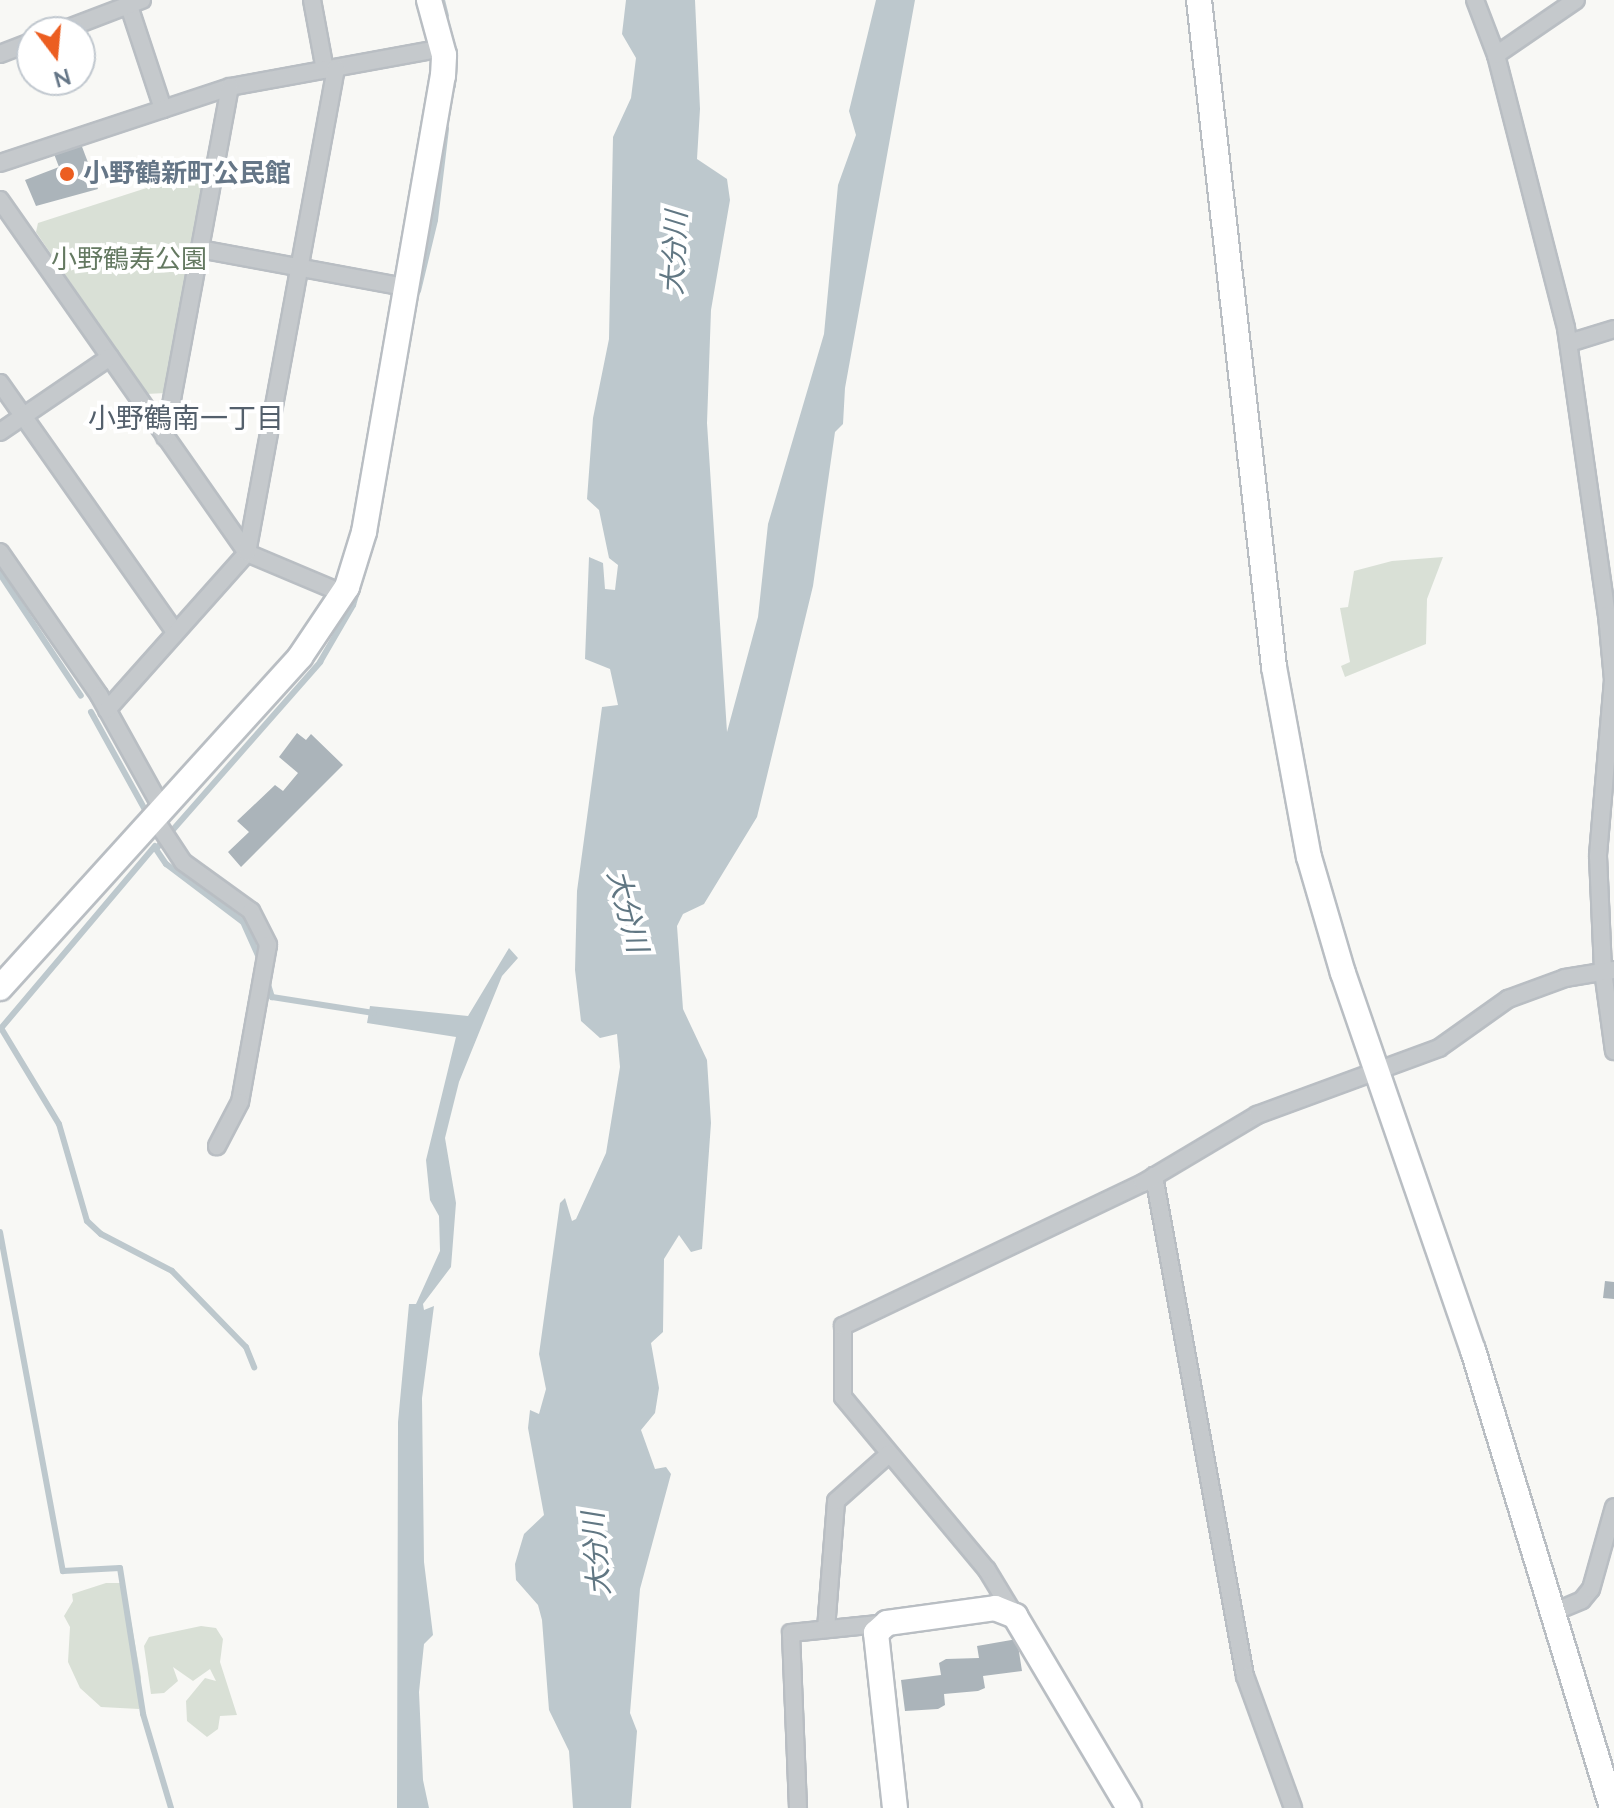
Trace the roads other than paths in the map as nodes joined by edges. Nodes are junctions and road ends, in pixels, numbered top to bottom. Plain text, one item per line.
1 (312, 0) edge
2 (429, 0) edge
3 (1199, 0) edge
4 (1475, 0) edge
5 (1576, 0) edge
6 (133, 2) edge
7 (96, 17) edge
8 (442, 48) junction
9 (1496, 55) junction
10 (331, 70) junction
11 (230, 87) junction
12 (163, 109) junction
13 (0, 163) edge
14 (0, 200) edge
15 (200, 249) junction
16 (301, 268) junction
17 (406, 287) junction
18 (1614, 329) edge
19 (1569, 343) junction
20 (110, 357) junction
21 (0, 383) edge
22 (23, 416) junction
23 (0, 432) edge
24 (165, 437) junction
25 (0, 552) edge
26 (247, 553) junction
27 (344, 594) junction
28 (175, 632) junction
29 (107, 710) junction
30 (160, 817) junction
31 (1609, 970) edge
32 (0, 988) edge
33 (1614, 1051) edge
34 (1377, 1069) junction
35 (217, 1146) dead end
36 (1154, 1176) junction
37 (889, 1454) junction
38 (1614, 1507) edge
39 (1554, 1612) junction
40 (1015, 1616) junction
41 (887, 1623) junction
42 (826, 1629) junction
43 (798, 1808) edge
44 (895, 1808) edge
45 (1129, 1808) edge
46 (1293, 1808) edge
47 (1612, 1808) edge

1 - 10 street
2 - 8 street
3 - 34 street
4 - 9 street
5 - 9 street
6 - 7 street
6 - 12 street
8 - 10 street
8 - 17 street
9 - 19 street
10 - 11 street
10 - 16 street
11 - 12 street
11 - 15 street
12 - 13 street
14 - 20 street
15 - 16 street
15 - 24 street
16 - 17 street
16 - 26 street
17 - 27 street
18 - 19 street
19 - 31 street
20 - 22 street
20 - 24 street
21 - 22 street
22 - 23 street
22 - 28 street
24 - 26 street
25 - 29 street
26 - 27 street
26 - 28 street
27 - 30 street
28 - 29 street
29 - 30 street
30 - 32 street
30 - 35 street
31 - 33 street
31 - 34 street
34 - 36 street
34 - 39 street
36 - 37 street
36 - 46 street
37 - 40 street
37 - 42 street
38 - 39 street
39 - 47 street
40 - 41 street
40 - 45 street
41 - 42 street
41 - 44 street
42 - 43 street

